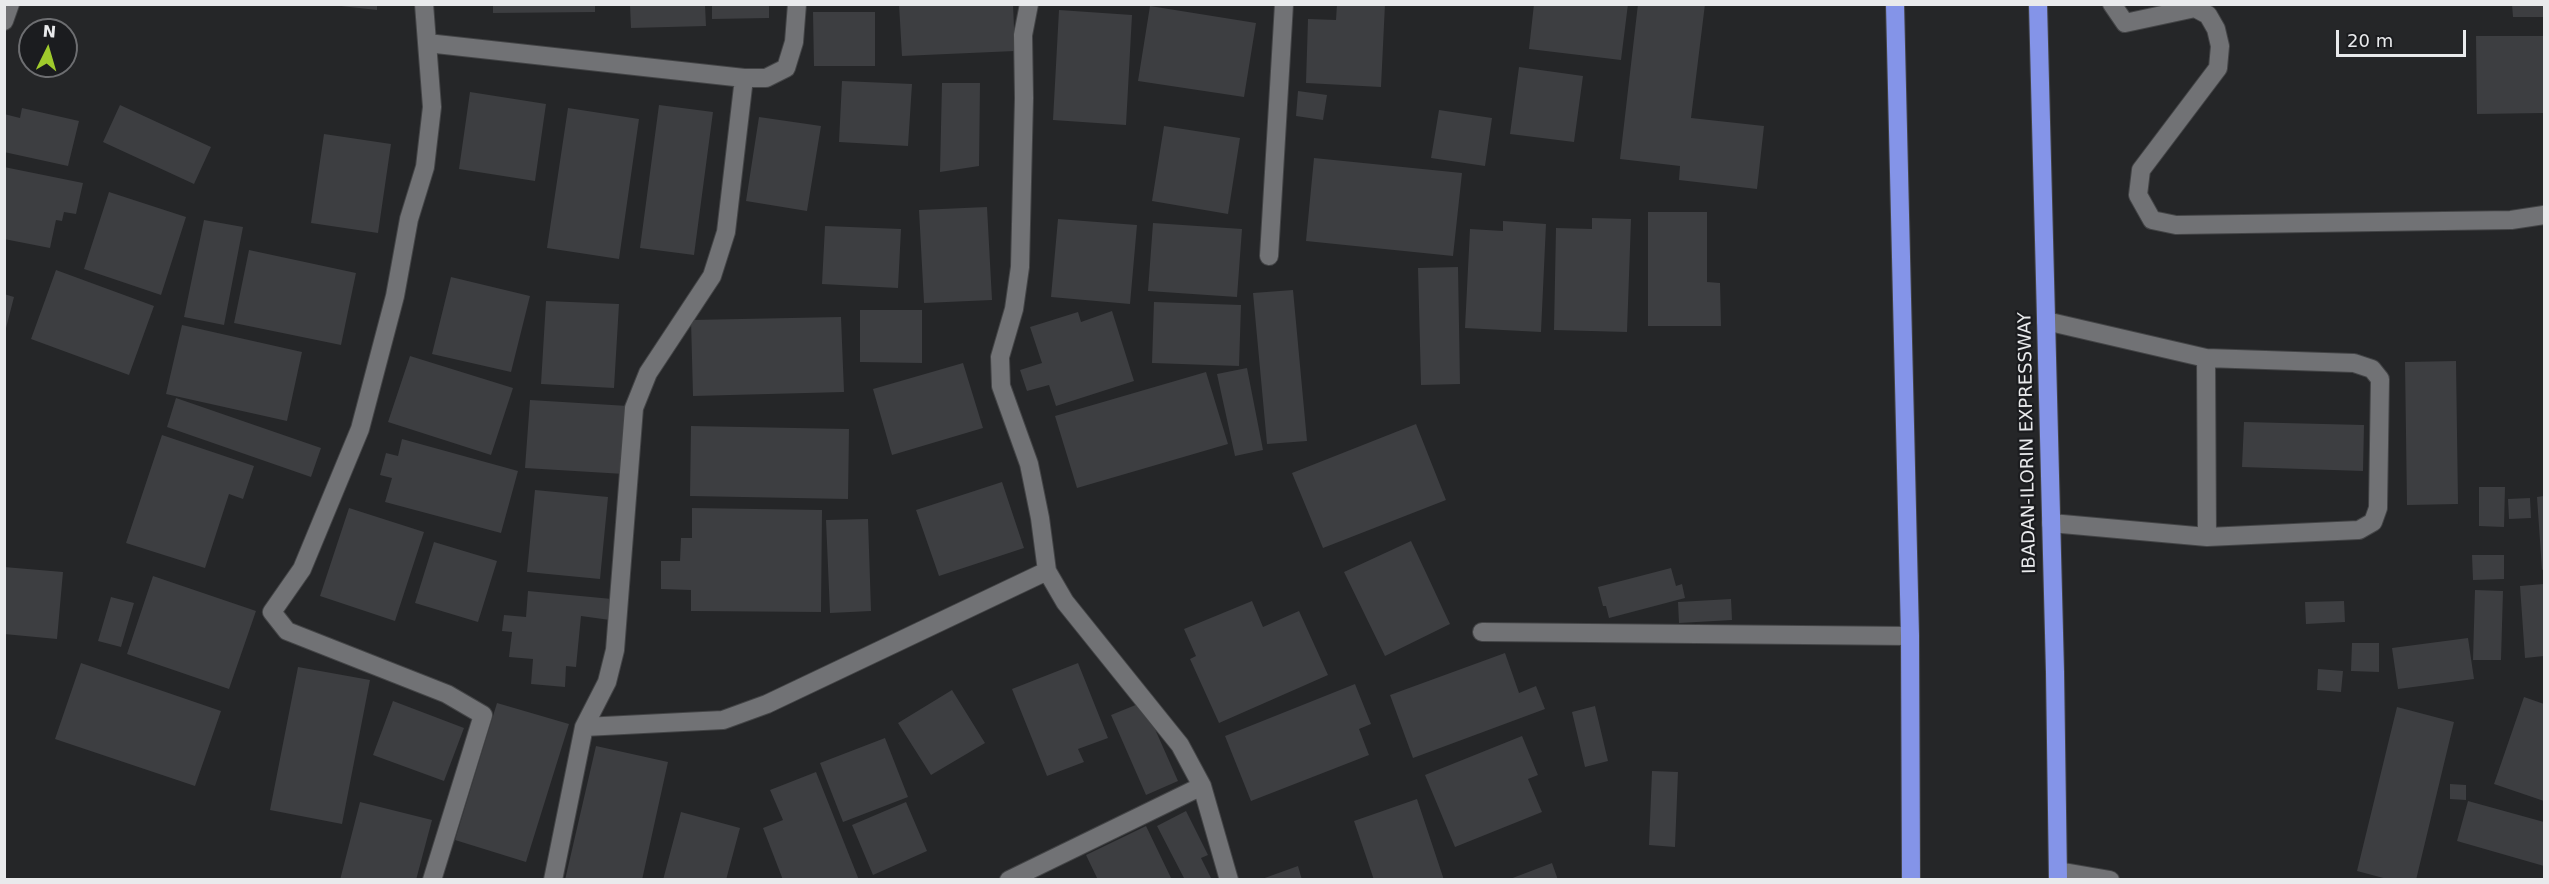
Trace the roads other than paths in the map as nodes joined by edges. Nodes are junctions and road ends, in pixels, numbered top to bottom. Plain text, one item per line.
1 (10, 4) edge
2 (424, 4) edge
3 (797, 4) edge
4 (1029, 4) edge
5 (1284, 4) edge
6 (1896, 4) edge
7 (2038, 4) edge
8 (2112, 4) edge
9 (4, 21) edge
10 (427, 43) junction
11 (744, 78) junction
12 (2544, 215) edge
13 (1269, 256) dead end
14 (2046, 321) junction
15 (2206, 358) junction
16 (2051, 523) junction
17 (2207, 537) junction
18 (1047, 571) junction
19 (1482, 632) dead end
20 (1910, 636) junction
21 (584, 727) junction
22 (1202, 786) junction
23 (2058, 875) edge
24 (432, 879) edge
25 (553, 879) edge
26 (1009, 879) edge
27 (1229, 879) edge
28 (1911, 879) edge
29 (2110, 879) edge

1 - 9 street
2 - 10 street
3 - 11 street
4 - 18 street
5 - 13 street
6 - 20 highway
7 - 14 highway, IBADAN-ILORIN EXPRESSWAY
8 - 12 street
10 - 11 street
10 - 24 street
11 - 21 street
14 - 15 street
14 - 16 highway, IBADAN-ILORIN EXPRESSWAY
15 - 17 street
15 - 17 street
16 - 17 street
16 - 23 highway, IBADAN-ILORIN EXPRESSWAY
18 - 21 street
18 - 22 street
19 - 20 street
20 - 28 highway
21 - 25 street
22 - 26 street
22 - 27 street
23 - 29 street

